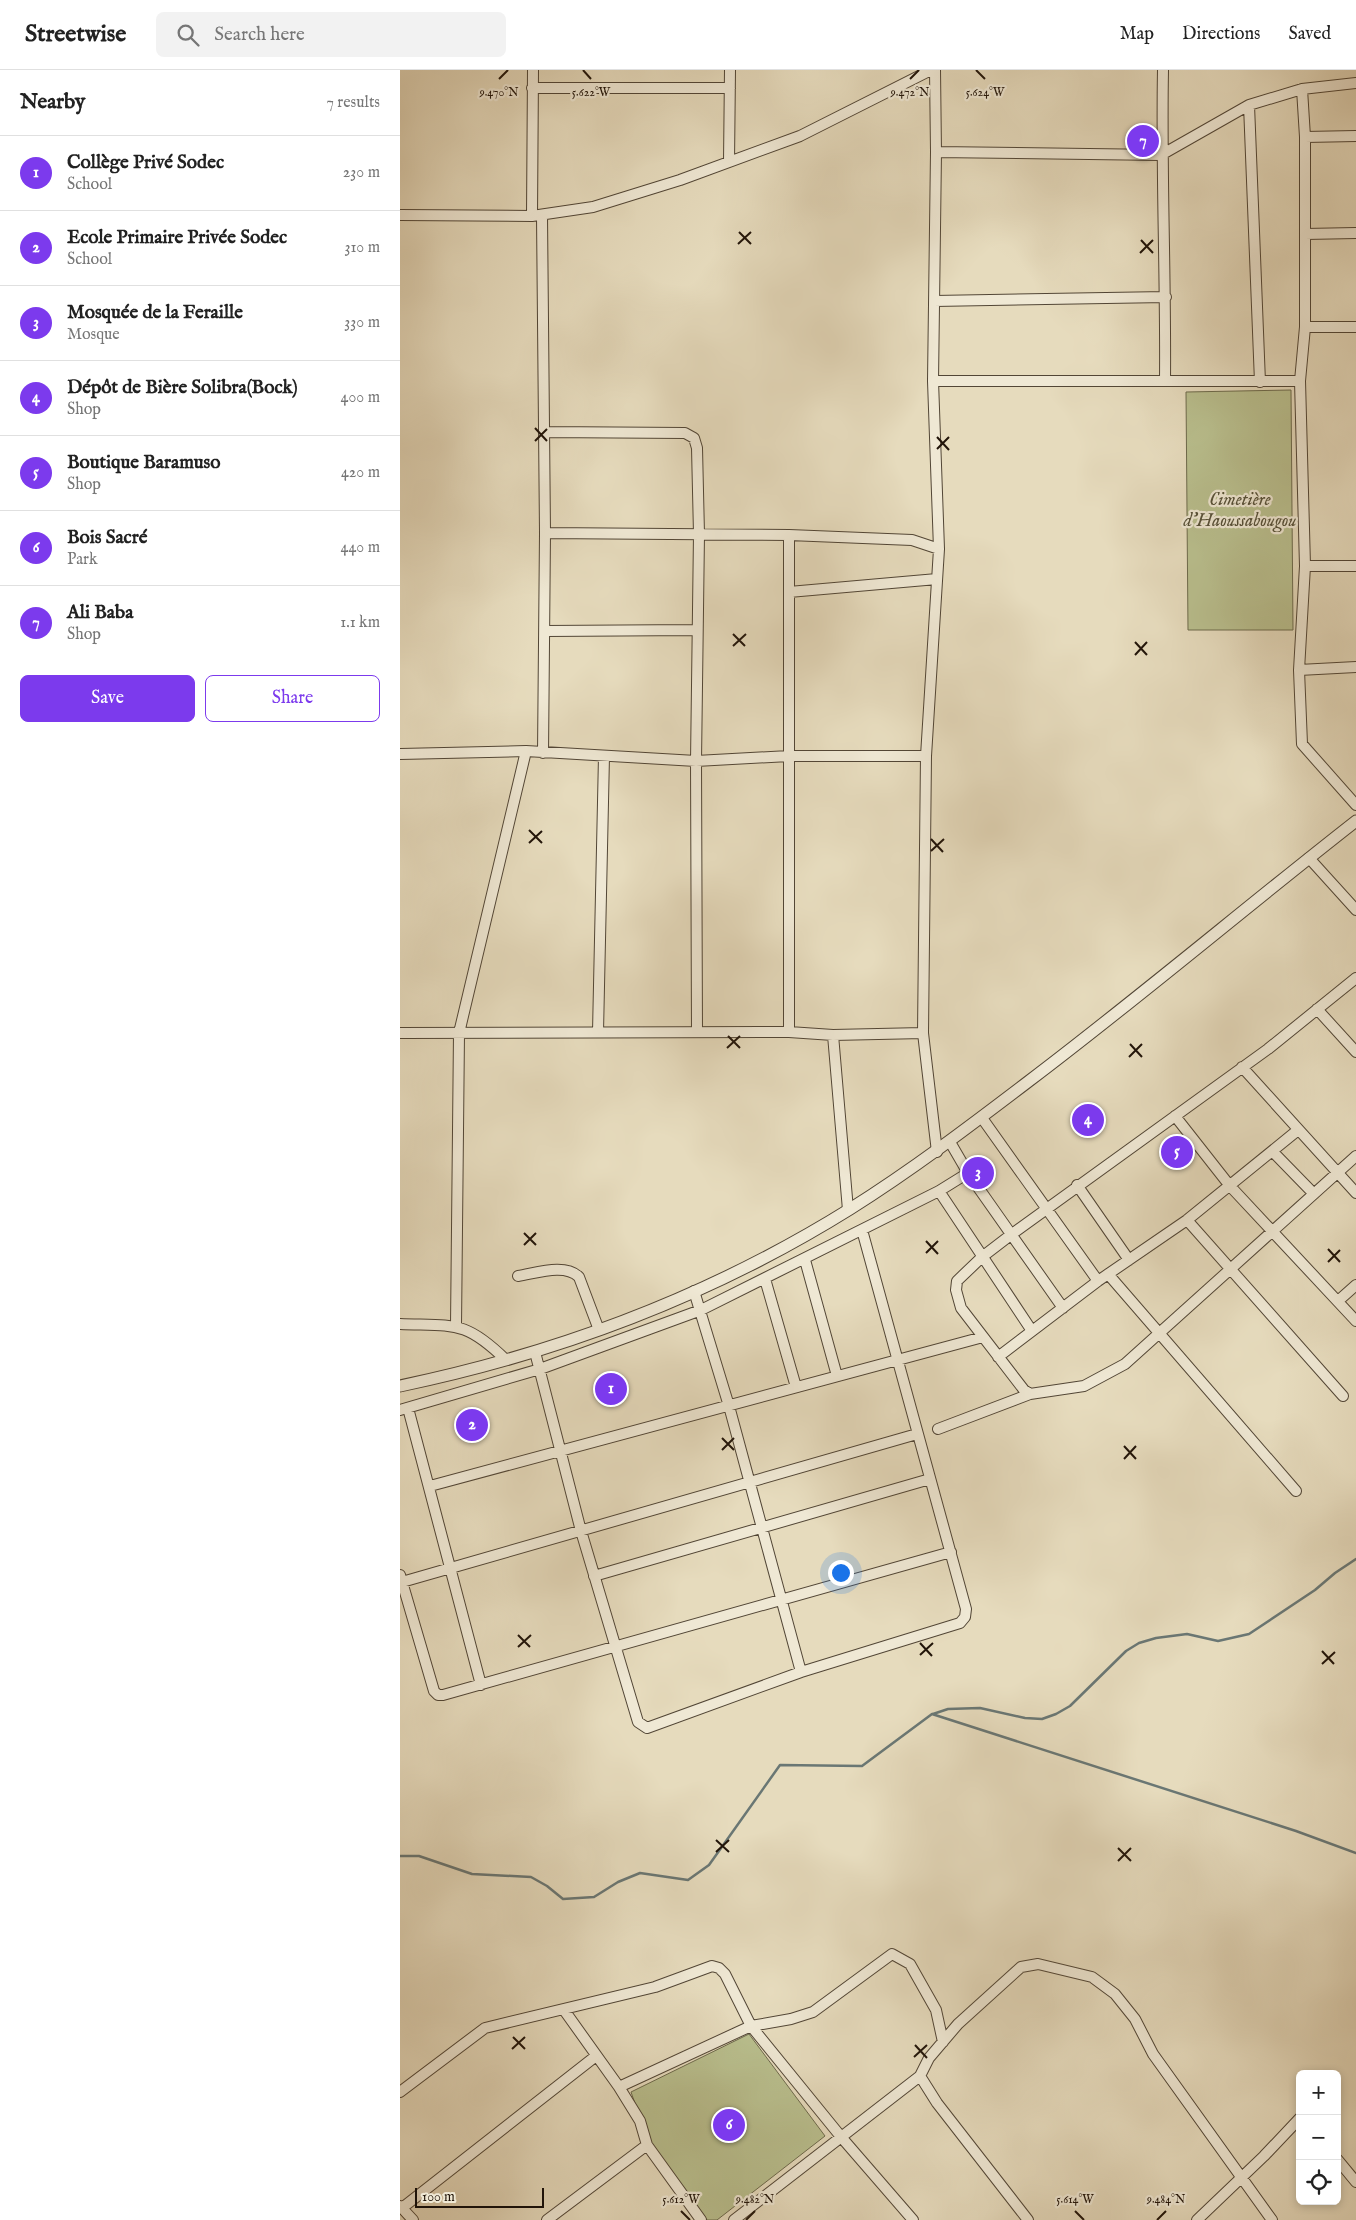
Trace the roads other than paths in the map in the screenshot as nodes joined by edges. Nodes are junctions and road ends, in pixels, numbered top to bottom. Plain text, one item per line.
1 (533, 70) edge
2 (730, 70) edge
3 (933, 70) edge
4 (1163, 70) edge
5 (1356, 83) edge
6 (532, 88) junction
7 (730, 88) junction
8 (1302, 89) junction
9 (1248, 105) junction
10 (1356, 136) edge
11 (1305, 137) junction
12 (936, 152) junction
13 (1162, 155) junction
14 (729, 162) junction
15 (400, 215) edge
16 (537, 216) junction
17 (1356, 233) edge
18 (1305, 234) junction
19 (1166, 297) junction
20 (934, 301) junction
21 (1305, 327) junction
22 (1356, 328) edge
23 (933, 381) junction
24 (1165, 381) junction
25 (1300, 381) junction
26 (1260, 382) junction
27 (544, 432) junction
28 (545, 533) junction
29 (699, 534) junction
30 (789, 536) junction
31 (939, 549) junction
32 (1305, 566) junction
33 (1356, 566) edge
34 (938, 580) junction
35 (789, 592) junction
36 (697, 630) junction
37 (545, 631) junction
38 (1356, 667) edge
39 (1299, 670) junction
40 (526, 751) junction
41 (543, 753) junction
42 (400, 754) edge
43 (604, 756) junction
44 (789, 756) junction
45 (926, 756) junction
46 (696, 761) junction
47 (1356, 805) edge
48 (1356, 821) edge
49 (1309, 858) junction
50 (1356, 910) edge
51 (1356, 978) edge
52 (1317, 1009) junction
53 (400, 1032) edge
54 (598, 1032) junction
55 (697, 1032) junction
56 (789, 1032) junction
57 (459, 1033) junction
58 (923, 1033) junction
59 (832, 1035) junction
60 (1356, 1052) edge
61 (1242, 1067) junction
62 (1175, 1116) junction
63 (982, 1118) junction
64 (1298, 1130) junction
65 (950, 1142) junction
66 (937, 1152) junction
67 (1273, 1152) junction
68 (1356, 1156) edge
69 (968, 1173) junction
70 (1338, 1173) junction
71 (1077, 1185) junction
72 (1230, 1186) junction
73 (939, 1191) junction
74 (1356, 1193) edge
75 (1314, 1194) junction
76 (1046, 1209) junction
77 (848, 1210) junction
78 (1186, 1220) junction
79 (862, 1230) junction
80 (1271, 1233) junction
81 (1012, 1234) junction
82 (982, 1257) junction
83 (805, 1260) junction
84 (1129, 1260) junction
85 (1230, 1271) junction
86 (1108, 1274) junction
87 (518, 1276) dead end
88 (765, 1279) junction
89 (1098, 1281) junction
90 (1356, 1285) edge
91 (694, 1291) junction
92 (1338, 1301) junction
93 (1063, 1308) junction
94 (701, 1310) junction
95 (1356, 1321) edge
96 (400, 1324) edge
97 (456, 1326) junction
98 (599, 1330) junction
99 (1032, 1331) junction
100 (1161, 1333) junction
101 (983, 1337) junction
102 (535, 1352) junction
103 (998, 1357) junction
104 (506, 1360) junction
105 (897, 1360) junction
106 (540, 1369) junction
107 (837, 1376) junction
108 (400, 1386) edge
109 (796, 1388) junction
110 (1030, 1394) junction
111 (1343, 1396) dead end
112 (729, 1406) junction
113 (404, 1409) edge
114 (938, 1429) dead end
115 (917, 1434) junction
116 (560, 1451) junction
117 (930, 1479) junction
118 (749, 1482) junction
119 (430, 1486) junction
120 (1296, 1491) dead end
121 (762, 1526) junction
122 (581, 1530) junction
123 (951, 1552) junction
124 (450, 1568) junction
125 (594, 1576) junction
126 (401, 1578) edge
127 (783, 1600) junction
128 (615, 1648) junction
129 (801, 1672) junction
130 (481, 1685) junction
131 (564, 2010) junction
132 (751, 2026) junction
133 (943, 2042) junction
134 (596, 2056) junction
135 (920, 2076) junction
136 (619, 2087) junction
137 (400, 2092) edge
138 (1296, 2123) edge
139 (842, 2138) junction
140 (647, 2145) junction
141 (1338, 2160) edge
142 (1241, 2179) junction
143 (1356, 2182) edge
144 (401, 2207) edge
145 (413, 2220) edge
146 (547, 2220) edge
147 (700, 2220) edge
148 (734, 2220) edge
149 (913, 2220) edge
150 (1028, 2220) edge
151 (1197, 2220) edge
152 (1272, 2220) edge

1 - 6 street
2 - 7 street
3 - 12 street
3 - 14 street
4 - 13 street
5 - 8 street
6 - 7 street
6 - 16 street
7 - 14 street
8 - 9 street
8 - 11 street
9 - 13 street
9 - 26 street
10 - 11 street
11 - 18 street
12 - 13 street
12 - 20 street
13 - 19 street
14 - 16 street
15 - 16 street
16 - 27 street
17 - 18 street
18 - 21 street
19 - 20 street
19 - 24 street
20 - 23 street
21 - 22 street
21 - 25 street
23 - 24 street
23 - 31 street
24 - 26 street
25 - 26 street
25 - 32 street
27 - 28 street
27 - 29 street
28 - 29 street
28 - 37 street
29 - 30 street
29 - 36 street
30 - 31 street
30 - 35 street
31 - 34 street
32 - 33 street
32 - 39 street
34 - 35 street
34 - 45 street
35 - 44 street
36 - 37 street
36 - 46 street
37 - 41 street
38 - 39 street
39 - 47 street
40 - 41 street
40 - 42 street
40 - 57 street
41 - 43 street
43 - 46 street
43 - 54 street
44 - 45 street
44 - 46 street
44 - 56 street
45 - 58 street
46 - 55 street
48 - 49 street
49 - 50 street
49 - 63 street
51 - 52 street
52 - 60 street
52 - 61 street
53 - 57 street
54 - 55 street
54 - 57 street
55 - 56 street
56 - 59 street
57 - 97 street
58 - 59 street
58 - 66 street
59 - 77 street
61 - 62 street
61 - 64 street
62 - 71 street
62 - 72 street
63 - 65 street
63 - 76 street
64 - 67 street
64 - 70 street
65 - 66 street
65 - 69 street
66 - 77 street
67 - 72 street
67 - 75 street
68 - 70 street
69 - 73 street
69 - 81 street
70 - 74 street
70 - 75 street
71 - 76 street
71 - 84 street
72 - 78 street
72 - 80 street
73 - 79 street
73 - 82 street
75 - 80 street
76 - 81 street
76 - 89 street
77 - 91 street
78 - 84 street
78 - 85 street
79 - 83 street
79 - 105 street
80 - 85 street
80 - 92 street
81 - 82 street
81 - 93 street
82 - 99 street
82 - 101 street
83 - 88 street
83 - 107 street
84 - 86 street
85 - 100 street
85 - 111 street
86 - 89 street
86 - 100 street
87 - 98 street
88 - 94 street
88 - 109 street
89 - 93 street
90 - 92 street
91 - 94 street
91 - 98 street
92 - 95 street
93 - 99 street
94 - 106 street
94 - 112 street
96 - 97 street
97 - 104 street
98 - 102 street
99 - 103 street
100 - 110 street
100 - 120 street
101 - 103 street
101 - 105 street
102 - 104 street
102 - 106 street
103 - 110 street
104 - 108 street
105 - 107 street
105 - 115 street
106 - 113 street
106 - 116 street
107 - 109 street
109 - 112 street
110 - 114 street
112 - 116 street
112 - 118 street
113 - 119 street
115 - 117 street
115 - 118 street
116 - 119 street
116 - 122 street
117 - 121 street
117 - 123 street
118 - 121 street
118 - 122 street
119 - 124 street
121 - 125 street
121 - 127 street
122 - 124 street
122 - 125 street
123 - 127 street
123 - 129 street
124 - 126 street
124 - 130 street
125 - 128 street
126 - 130 street
127 - 128 street
127 - 129 street
128 - 129 street
128 - 130 street
131 - 132 street
131 - 134 street
131 - 137 street
132 - 133 street
132 - 136 street
132 - 139 street
133 - 135 street
133 - 142 street
134 - 136 street
134 - 144 street
135 - 139 street
135 - 150 street
136 - 140 street
138 - 142 street
139 - 148 street
139 - 149 street
140 - 146 street
140 - 147 street
141 - 143 street
142 - 151 street
142 - 152 street
144 - 145 street

